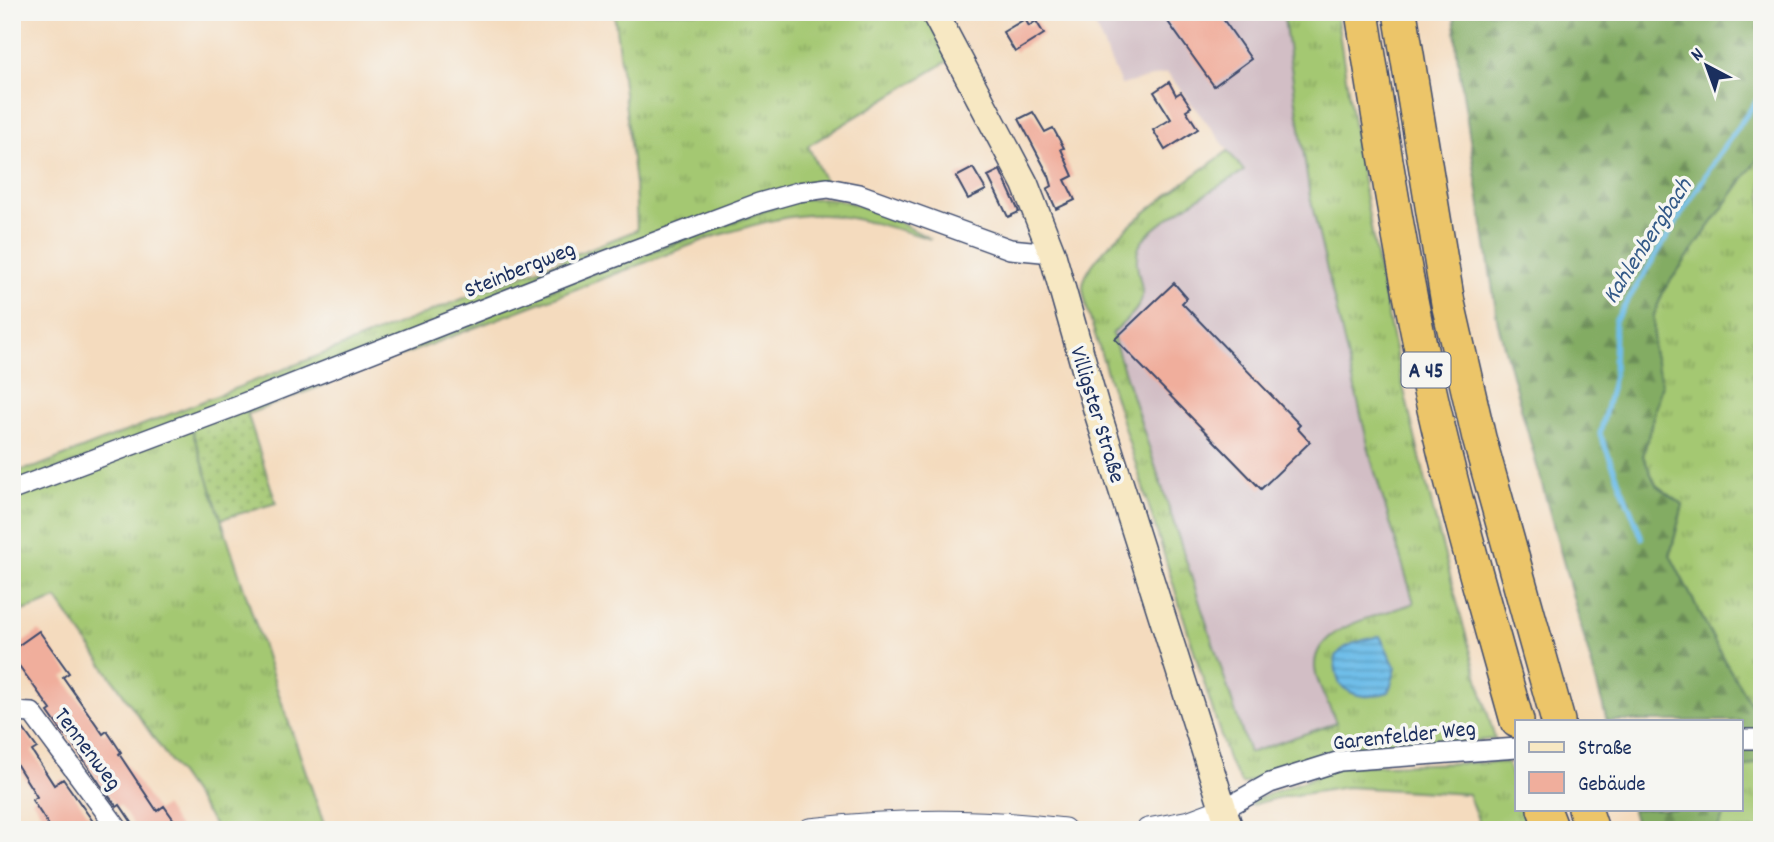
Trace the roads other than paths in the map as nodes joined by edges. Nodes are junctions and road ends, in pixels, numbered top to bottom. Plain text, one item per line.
1 (934, 12) edge
2 (1362, 12) edge
3 (1400, 12) edge
4 (1052, 253) junction
5 (12, 490) edge
6 (12, 712) edge
7 (1517, 720) edge
8 (1558, 720) edge
9 (1742, 739) edge
10 (1762, 739) edge
11 (1515, 748) edge
12 (1545, 810) edge
13 (1585, 810) edge
14 (1226, 820) edge
15 (119, 830) edge
16 (810, 830) edge
17 (1064, 830) edge
18 (1148, 830) edge
19 (1552, 830) edge
20 (1592, 830) edge

1 - 4 main road, Villigster Straße
2 - 7 highway, A 45
3 - 8 highway, A 45
4 - 5 street, Steinbergweg
4 - 14 main road, Villigster Straße
6 - 15 street, Tennenweg
9 - 10 street
11 - 14 street, Garenfelder Weg
12 - 19 highway
13 - 20 highway
14 - 18 street
16 - 17 street

